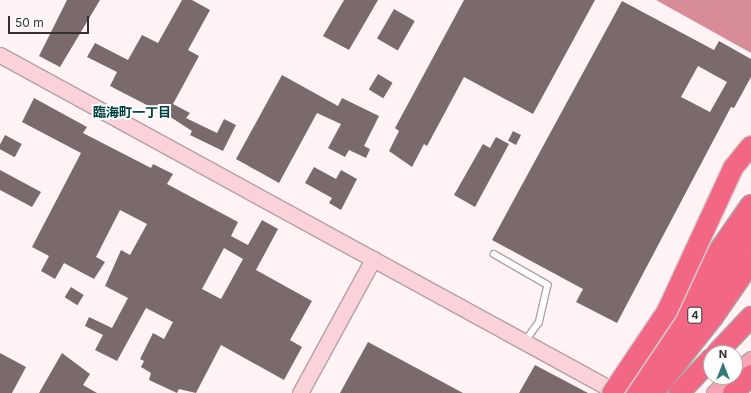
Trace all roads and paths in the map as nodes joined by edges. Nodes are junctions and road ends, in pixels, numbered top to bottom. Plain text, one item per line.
1 (0, 55) edge
2 (751, 146) edge
3 (751, 205) edge
4 (751, 233) edge
5 (494, 254) dead end
6 (373, 259) junction
7 (751, 262) edge
8 (751, 307) edge
9 (751, 317) edge
10 (526, 342) junction
11 (725, 345) edge
12 (751, 360) edge
13 (703, 368) edge
14 (743, 368) edge
15 (751, 375) edge
16 (724, 385) edge
17 (300, 393) edge
18 (612, 393) edge
19 (618, 393) edge
20 (632, 393) edge
21 (653, 393) edge
22 (669, 393) edge
23 (679, 393) edge
24 (715, 393) edge
25 (733, 393) edge

1 - 6 street
2 - 18 highway, bridge
3 - 19 highway
4 - 20 highway, 4
5 - 10 lane
6 - 10 street
6 - 17 street
7 - 21 highway, 4
8 - 22 main road
9 - 11 highway
10 - 19 street
12 - 14 main road
13 - 23 highway
15 - 25 highway
16 - 24 main road

